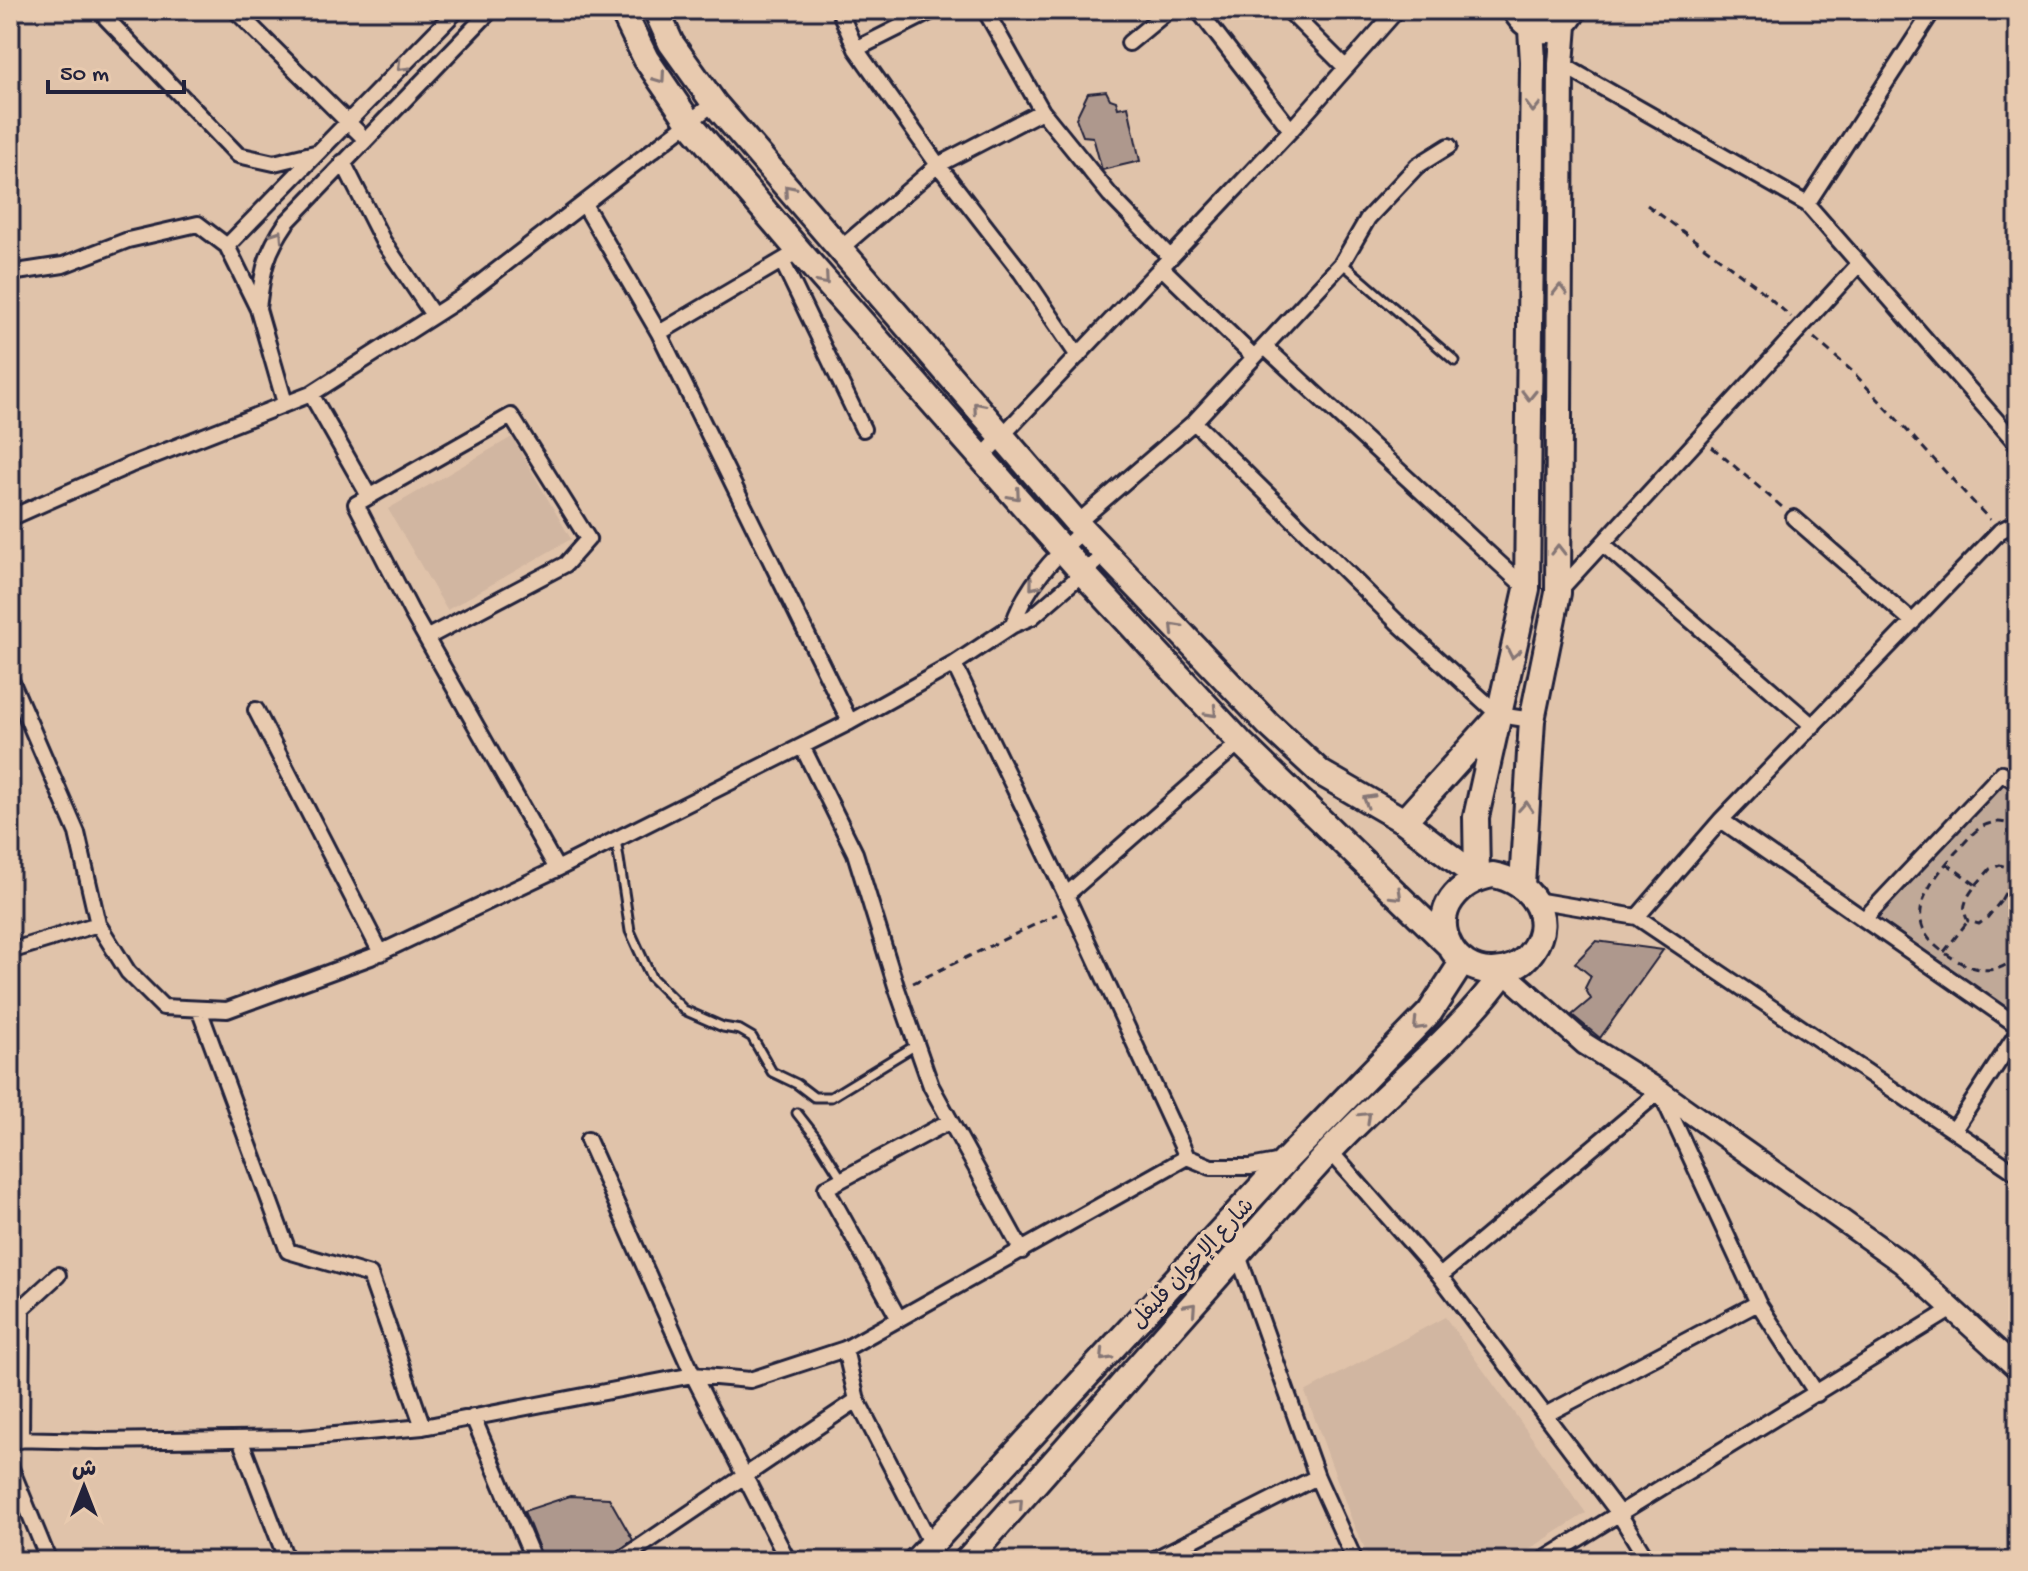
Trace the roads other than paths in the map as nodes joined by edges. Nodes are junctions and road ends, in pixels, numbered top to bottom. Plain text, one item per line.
1 (116, 10) edge
2 (235, 10) edge
3 (457, 10) edge
4 (491, 10) edge
5 (622, 10) edge
6 (656, 10) edge
7 (839, 10) edge
8 (934, 10) edge
9 (985, 10) edge
10 (1169, 10) edge
11 (1198, 10) edge
12 (1288, 10) edge
13 (1397, 10) edge
14 (1515, 10) edge
15 (1933, 10) edge
16 (1569, 17) edge
17 (1531, 29) junction
18 (1129, 43) dead end
19 (856, 49) junction
20 (1561, 64) junction
21 (1346, 68) junction
22 (714, 103) junction
23 (1042, 111) junction
24 (347, 122) junction
25 (689, 122) junction
26 (1291, 130) junction
27 (365, 139) junction
28 (1449, 146) dead end
29 (315, 153) junction
30 (343, 162) junction
31 (938, 165) junction
32 (584, 204) junction
33 (1807, 204) junction
34 (227, 246) junction
35 (840, 249) junction
36 (791, 256) junction
37 (1166, 262) junction
38 (1342, 263) junction
39 (1859, 264) junction
40 (10, 270) edge
41 (258, 309) junction
42 (433, 315) junction
43 (659, 333) junction
44 (1260, 352) junction
45 (1078, 356) junction
46 (1455, 361) dead end
47 (311, 394) junction
48 (285, 403) junction
49 (1194, 422) junction
50 (863, 429) dead end
51 (1003, 436) junction
52 (2018, 445) edge
53 (981, 458) junction
54 (369, 496) junction
55 (10, 518) edge
56 (1794, 518) road end
57 (2018, 522) edge
58 (1080, 527) junction
59 (1603, 544) junction
60 (1062, 549) junction
61 (1106, 553) junction
62 (1083, 573) junction
63 (1527, 589) junction
64 (1558, 593) junction
65 (1913, 622) junction
66 (1013, 625) junction
67 (428, 637) junction
68 (954, 664) junction
69 (10, 678) edge
70 (256, 710) dead end
71 (1499, 715) junction
72 (1532, 720) junction
73 (850, 722) junction
74 (1813, 726) junction
75 (1240, 742) junction
76 (802, 746) junction
77 (2018, 783) edge
78 (1721, 820) junction
79 (1404, 821) junction
80 (616, 839) junction
81 (557, 869) junction
82 (1477, 877) junction
83 (1529, 892) junction
84 (1069, 901) junction
85 (1637, 917) junction
86 (1865, 918) junction
87 (98, 924) junction
88 (10, 951) edge
89 (381, 953) junction
90 (1456, 954) junction
91 (1504, 972) junction
92 (199, 1009) junction
93 (2018, 1029) edge
94 (916, 1045) junction
95 (1660, 1091) junction
96 (797, 1113) dead end
97 (950, 1121) junction
98 (1954, 1130) junction
99 (588, 1140) dead end
100 (1330, 1151) junction
101 (1187, 1157) junction
102 (1286, 1160) junction
103 (2018, 1174) edge
104 (842, 1179) junction
105 (1022, 1251) junction
106 (1238, 1255) junction
107 (58, 1275) dead end
108 (1440, 1276) junction
109 (1758, 1303) junction
110 (1952, 1309) junction
111 (899, 1319) junction
112 (845, 1349) junction
113 (2018, 1369) edge
114 (693, 1375) junction
115 (1817, 1394) junction
116 (857, 1400) junction
117 (1545, 1415) junction
118 (473, 1417) junction
119 (423, 1427) junction
120 (16, 1439) edge
121 (240, 1439) junction
122 (10, 1466) edge
123 (744, 1477) junction
124 (1317, 1477) junction
125 (1618, 1512) junction
126 (928, 1555) edge
127 (980, 1555) edge
128 (49, 1561) edge
129 (287, 1561) edge
130 (534, 1561) edge
131 (619, 1561) edge
132 (788, 1561) edge
133 (1151, 1561) edge
134 (1355, 1561) edge
135 (1542, 1561) edge
136 (1648, 1561) edge

1 - 29 street
2 - 24 street
3 -> 24 street
4 - 27 street
5 -> 25 main road
6 - 22 main road
7 - 19 street
8 - 19 street
9 - 23 street
10 - 18 street
11 - 26 street
12 - 21 street
13 - 21 street
14 - 17 main road
15 - 33 street
16 - 17 main road
16 - 20 main road
17 -> 63 main road
19 - 31 street
20 - 33 street
64 -> 20 main road
21 - 26 street
22 - 25 street
35 -> 22 main road
23 - 31 street
23 - 37 street
24 - 27 street
24 - 29 street
25 - 32 street
25 - 36 main road
26 - 37 street
27 - 30 street
28 - 38 street
29 - 34 street
41 -> 30 street
30 - 42 street
31 - 35 street
31 - 45 street
32 - 42 street
32 - 43 street
33 - 39 street
34 - 40 street
34 - 41 street
51 -> 35 main road
36 - 43 street
36 - 50 street
36 -> 53 main road
37 - 44 street
37 - 45 street
38 - 44 street
38 - 46 lane
39 - 52 street
39 - 59 street
41 - 48 street
42 - 47 street
43 - 73 street
44 - 49 street
44 - 63 street
45 - 51 street
47 - 48 street
47 - 54 street
48 - 55 street
49 - 58 street
49 - 71 street
51 - 53 street
51 - 58 main road
53 -> 60 main road
54 - 67 street
54 - 67 street
56 - 65 street
57 - 65 street
58 - 60 street
58 - 61 main road
59 - 64 street
59 - 74 street
60 - 62 main road
60 -> 66 street
61 - 62 street
79 -> 61 main road
62 - 66 street
62 -> 75 main road
63 -> 71 main road
64 - 72 main road
65 - 74 street
66 - 68 street
67 - 81 street
68 - 73 street
68 - 84 street
69 - 87 street
70 - 89 street
71 - 72 street
71 - 79 main road
71 - 82 main road
83 -> 72 main road
73 - 76 street
74 - 78 street
75 - 84 street
75 -> 90 main road
76 - 80 street
76 - 94 street
77 - 86 street
78 - 85 street
78 - 86 street
79 - 82 main road
80 - 81 street
80 - 94 lane
81 - 89 street
82 - 83 main road
82 - 90 main road
83 - 85 street
83 - 91 main road
84 - 101 street
85 - 98 street
86 - 93 street
87 - 88 street
87 - 92 street
89 - 92 street
90 - 91 main road
90 -> 102 main road, شارع الإخوان فليفل
91 - 95 main road
100 -> 91 main road, شارع الإخوان فليفل
92 - 119 street
93 - 98 street
94 - 97 street
95 - 108 street
95 - 109 street
95 - 110 main road
96 - 104 lane
97 - 104 street
97 - 105 street
98 - 103 street
99 - 114 street
100 - 106 main road, شارع الإخوان فليفل
100 - 108 street
101 - 102 street
101 - 105 street
102 -> 126 main road, شارع الإخوان فليفل
104 - 111 street
105 - 111 street
106 - 124 street
127 -> 106 main road, شارع الإخوان فليفل
107 - 120 street
108 - 117 street
109 - 115 street
109 - 117 street
110 - 113 main road
110 - 115 street
111 - 112 street
112 - 114 street
112 - 116 street
114 - 118 street
114 - 123 street
115 - 125 street
116 - 123 street
116 - 126 street
117 - 125 street
118 - 119 street
118 - 130 street
119 - 121 street
120 - 121 street
121 - 129 street
122 - 128 street
123 - 131 street
123 - 132 street
124 - 133 street
124 - 134 street
125 - 135 street
125 - 136 street

